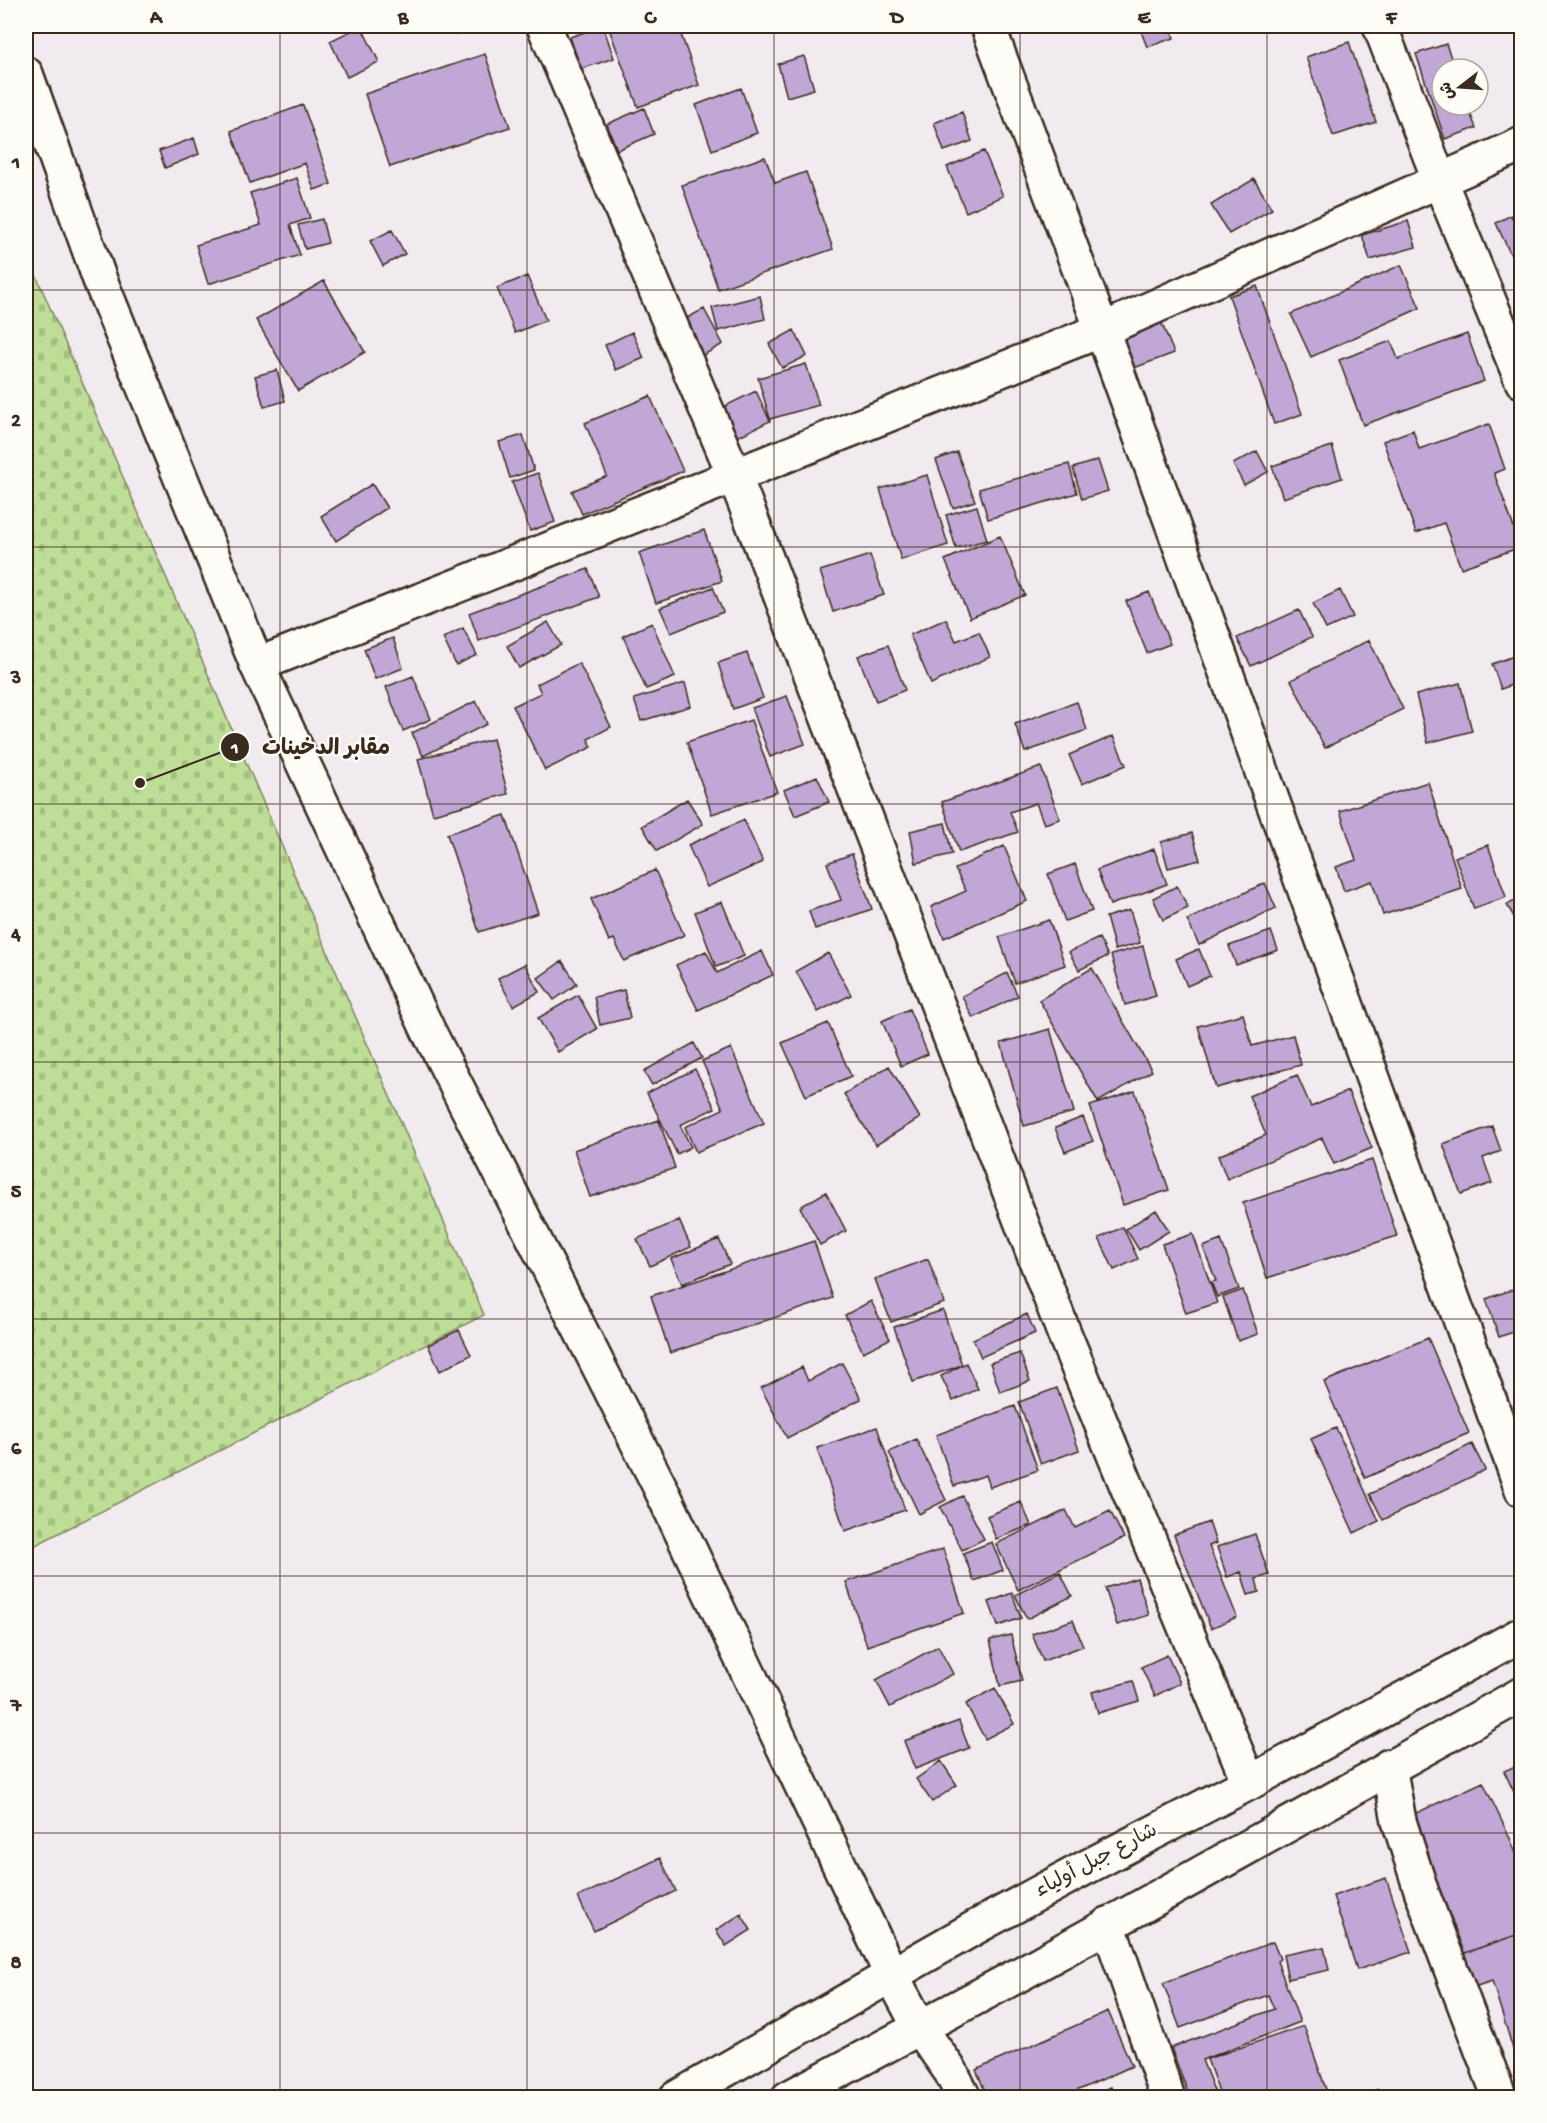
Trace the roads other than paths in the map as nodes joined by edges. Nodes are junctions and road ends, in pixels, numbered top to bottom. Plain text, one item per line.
1 (544, 26) edge
2 (988, 26) edge
3 (1380, 26) edge
4 (26, 74) edge
5 (1521, 144) edge
6 (1439, 179) junction
7 (1102, 330) junction
8 (1521, 381) edge
9 (735, 477) junction
10 (257, 665) junction
11 (1521, 1490) edge
12 (1521, 1634) edge
13 (1521, 1694) edge
14 (1389, 1766) junction
15 (1249, 1783) junction
16 (1108, 1924) junction
17 (892, 1976) junction
18 (920, 2028) junction
19 (676, 2097) edge
20 (788, 2097) edge
21 (964, 2097) edge
22 (1168, 2097) edge
23 (1500, 2097) edge

1 - 9 street
2 - 7 street
3 - 6 street
4 - 10 street
5 - 6 street
6 - 7 street
6 - 8 street
7 - 9 street
7 - 11 street
9 - 10 street
9 - 15 street
10 - 17 street
12 - 15 street, شارع جبل أولياء
13 - 14 street
14 - 16 street
14 - 23 street
15 - 17 street, شارع جبل أولياء
16 - 18 street
16 - 22 street
17 - 18 street
17 - 19 street, شارع جبل أولياء
18 - 20 street
18 - 21 street

